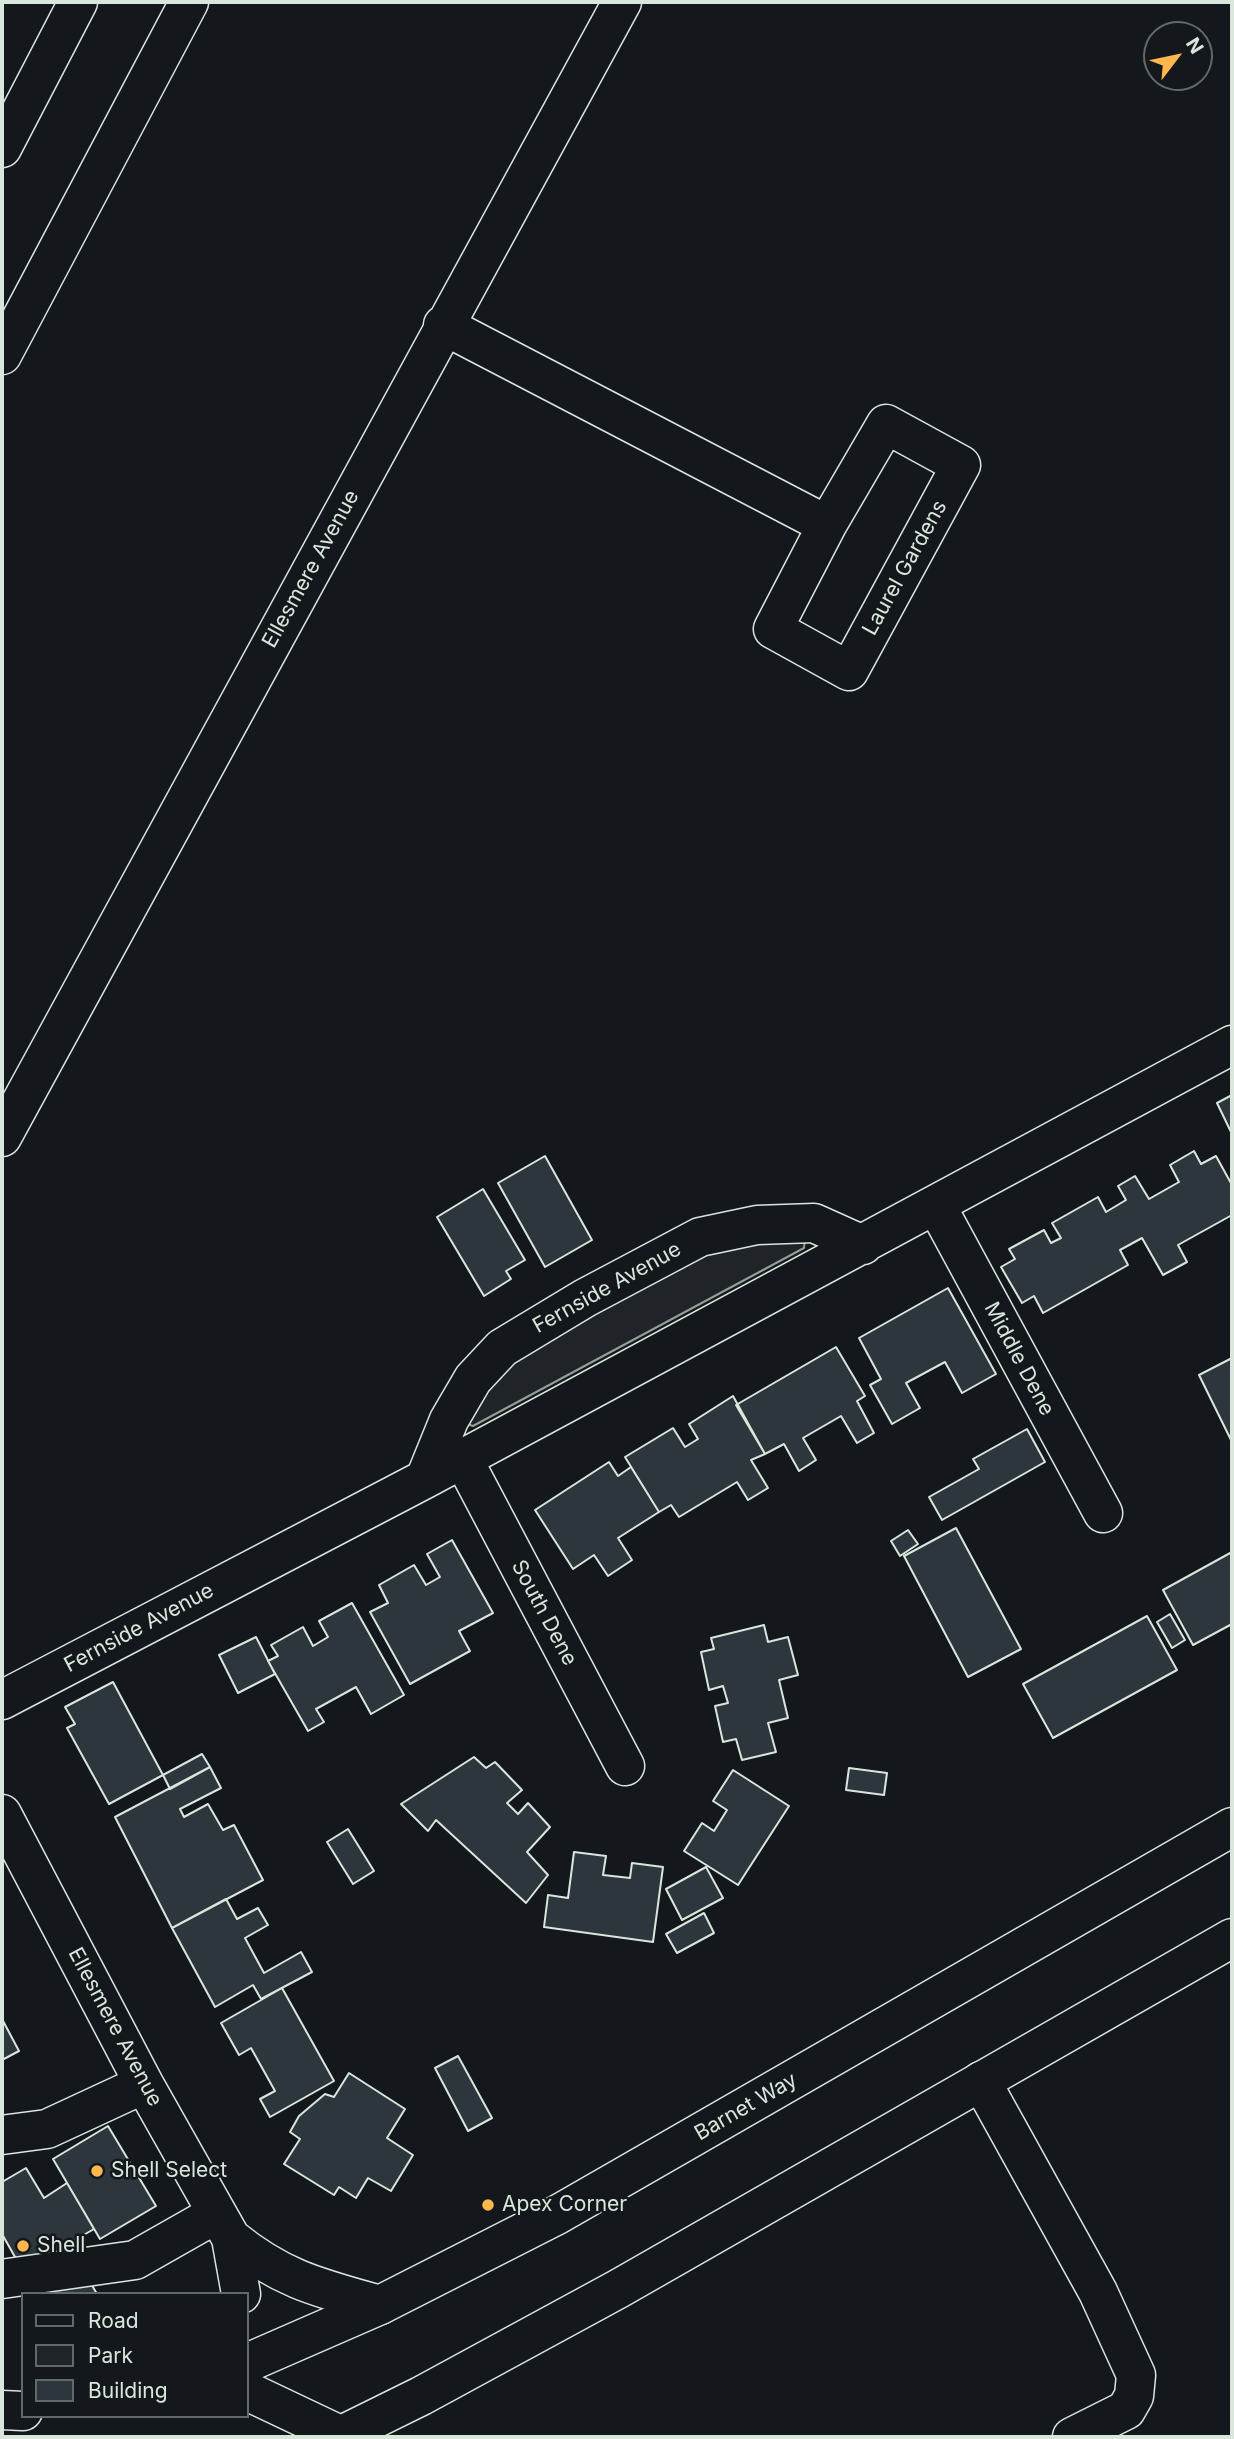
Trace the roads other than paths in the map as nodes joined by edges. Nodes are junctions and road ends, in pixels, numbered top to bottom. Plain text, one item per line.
1 (78, 2) edge
2 (189, 2) edge
3 (622, 2) edge
4 (2, 149) edge
5 (443, 325) junction
6 (2, 355) edge
7 (827, 525) junction
8 (1232, 1045) edge
9 (2, 1137) edge
10 (936, 1205) junction
11 (863, 1245) junction
12 (463, 1459) junction
13 (425, 1479) junction
14 (1103, 1513) dead end
15 (2, 1700) edge
16 (625, 1766) dead end
17 (2, 1814) edge
18 (1232, 1827) edge
19 (1232, 1938) edge
20 (981, 2081) junction
21 (144, 2084) junction
22 (2, 2135) edge
23 (223, 2226) junction
24 (2, 2278) edge
25 (240, 2292) edge
26 (380, 2305) junction
27 (248, 2363) edge
28 (248, 2391) edge
29 (2, 2410) edge
30 (21, 2412) edge
31 (341, 2437) edge
32 (1072, 2437) edge

1 - 4 main road
2 - 6 main road
3 - 5 main road, Ellesmere Avenue
5 - 7 main road
5 - 9 main road, Ellesmere Avenue
7 - 7 main road, Laurel Gardens
8 - 10 main road, Fernside Avenue
10 - 11 main road, Fernside Avenue
10 - 14 main road, Middle Dene
11 - 12 main road, Fernside Avenue
11 - 13 main road, Fernside Avenue
12 - 13 main road, Fernside Avenue
12 - 16 main road, South Dene
13 - 15 main road, Fernside Avenue
17 - 21 main road, Ellesmere Avenue
18 - 26 main road, Barnet Way
19 - 20 main road
20 - 31 main road
20 - 32 main road
21 - 22 main road
21 - 23 main road, Ellesmere Avenue
23 - 24 main road
23 - 25 main road, Ellesmere Avenue
23 - 26 main road, Ellesmere Avenue
26 - 27 main road, Barnet Way
28 - 31 main road
29 - 30 main road

